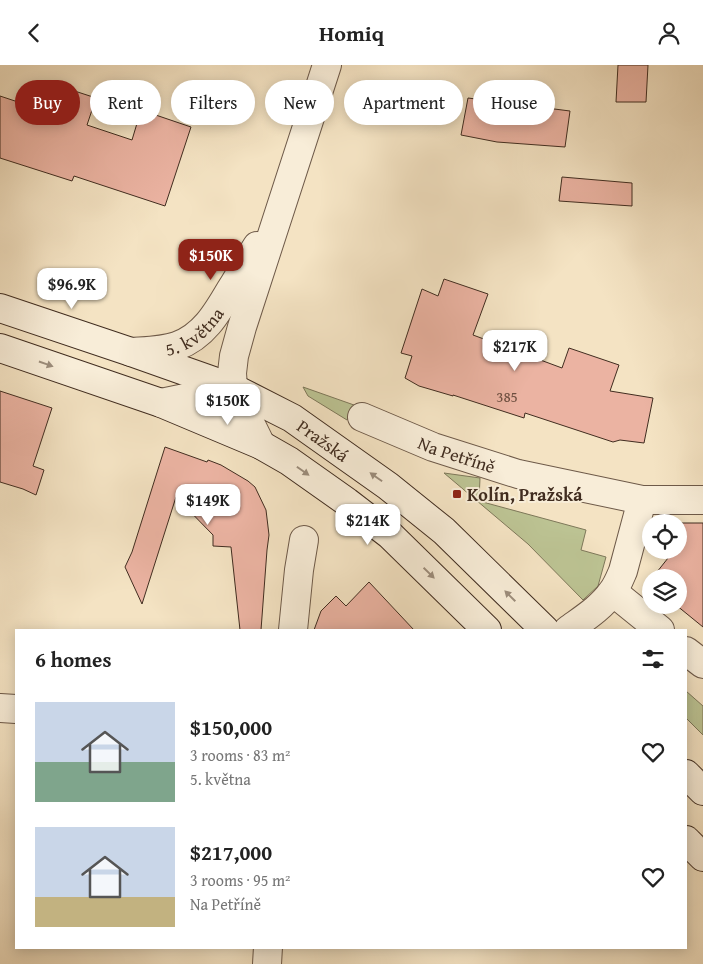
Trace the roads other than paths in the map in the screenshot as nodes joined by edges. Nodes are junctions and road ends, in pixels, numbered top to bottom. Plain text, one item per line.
1 (327, 65) edge
2 (282, 204) junction
3 (0, 308) edge
4 (0, 348) edge
5 (131, 352) junction
6 (232, 389) junction
7 (161, 403) junction
8 (362, 417) dead end
9 (261, 445) junction
10 (642, 500) junction
11 (703, 501) edge
12 (304, 540) dead end
13 (613, 592) junction
14 (293, 629) edge
15 (486, 629) edge
16 (544, 629) edge
17 (569, 629) edge
18 (659, 629) edge
19 (687, 652) edge
20 (703, 664) edge
21 (0, 708) edge
22 (15, 709) edge
23 (687, 775) edge
24 (703, 791) edge
25 (687, 841) edge
26 (703, 857) edge
27 (268, 949) edge
28 (267, 964) edge

1 - 2 street, 5. května
2 - 5 street, 5. května
2 - 6 street, 5. května
3 - 5 street, Pražská
4 -> 7 street, Pražská
5 - 6 street, Pražská
6 - 7 street
6 - 9 street
16 -> 6 street, Pražská
7 - 9 street, Pražská
8 - 10 street, Na Petříně
9 -> 15 street, Pražská
10 - 11 street, Na Petříně
10 - 13 street
12 - 14 street
13 - 17 street
13 - 18 street
19 - 20 street
21 - 22 street
23 - 24 street
25 - 26 street
27 - 28 street

